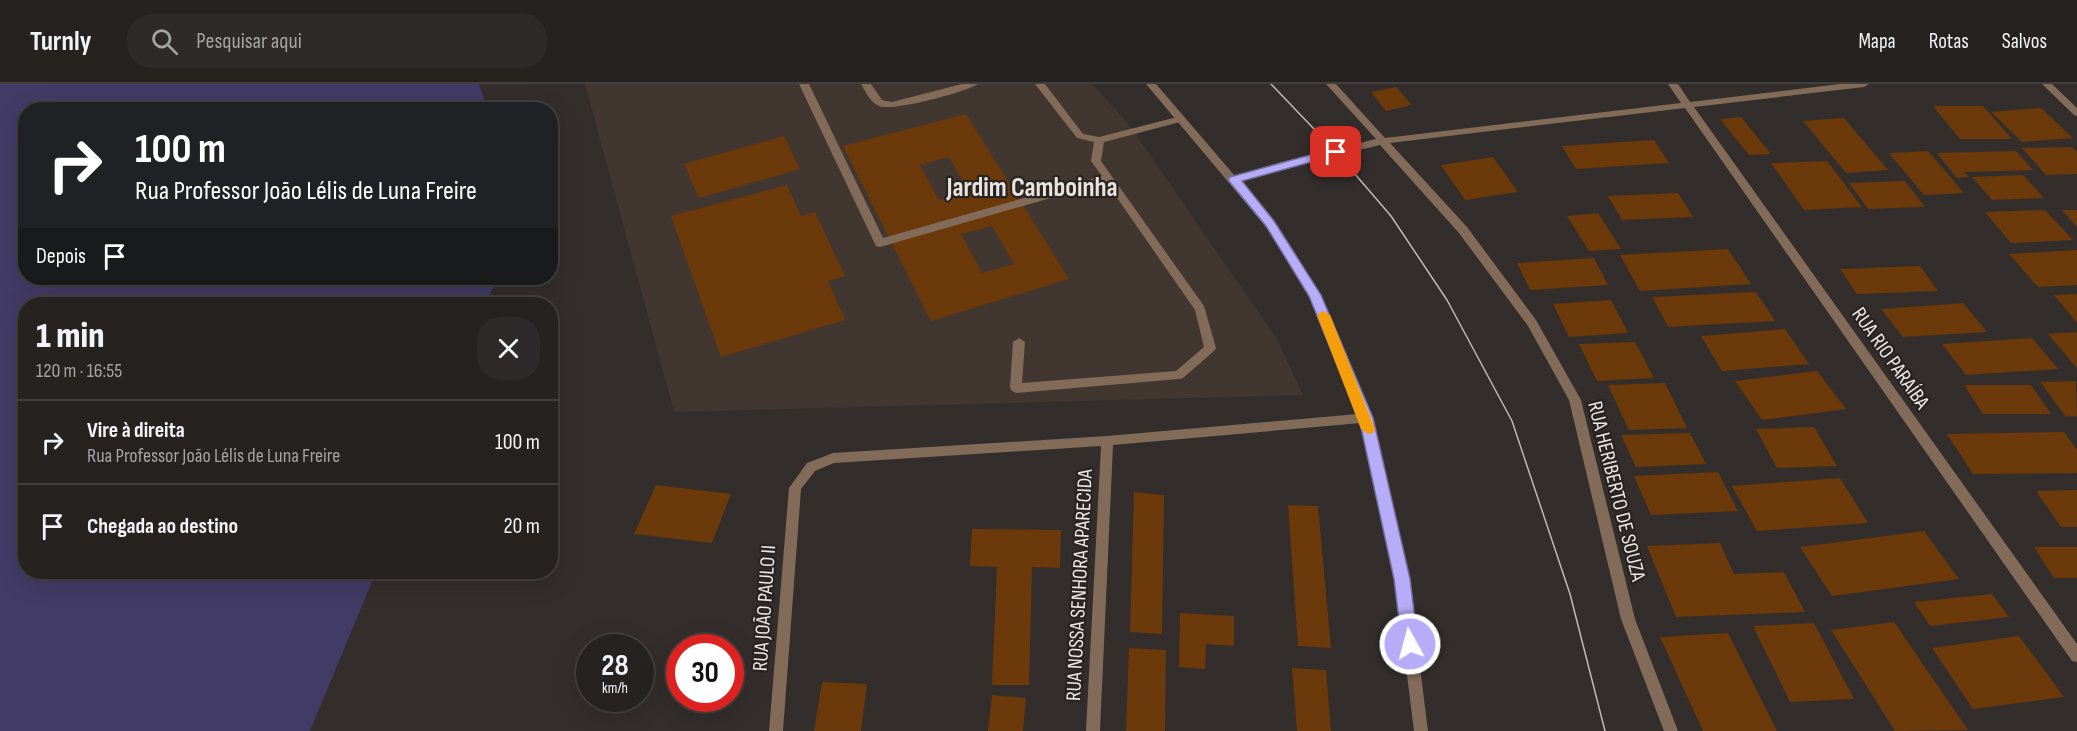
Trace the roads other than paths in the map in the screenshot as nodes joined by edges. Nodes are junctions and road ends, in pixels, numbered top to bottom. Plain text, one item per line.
1 (804, 84) edge
2 (866, 84) edge
3 (973, 84) edge
4 (1040, 84) edge
5 (1151, 84) edge
6 (1331, 84) edge
7 (1673, 84) edge
8 (1864, 84) edge
9 (2047, 84) edge
10 (1687, 103) junction
11 (2077, 113) edge
12 (1181, 119) junction
13 (1099, 140) junction
14 (1382, 141) junction
15 (1108, 178) junction
16 (1234, 180) junction
17 (1019, 342) dead end
18 (1366, 418) junction
19 (1107, 441) junction
20 (2077, 656) edge
21 (776, 731) edge
22 (1093, 731) edge
23 (1421, 731) edge
24 (1671, 731) edge

1 - 15 street
2 - 3 street
4 - 13 street
5 - 12 street
6 - 14 street, RUA HERIBERTO DE SOUZA
7 - 10 street, RUA RIO PARAÍBA
8 - 10 street
9 - 11 street
10 - 14 street
10 - 20 street, RUA RIO PARAÍBA
12 - 13 street
12 - 16 street
13 - 15 street
14 - 16 street
14 - 24 street, RUA HERIBERTO DE SOUZA
15 - 17 street
16 - 18 street
18 - 19 street
18 - 23 street
19 - 21 street, RUA JOÃO PAULO II
19 - 22 street, RUA NOSSA SENHORA APARECIDA

